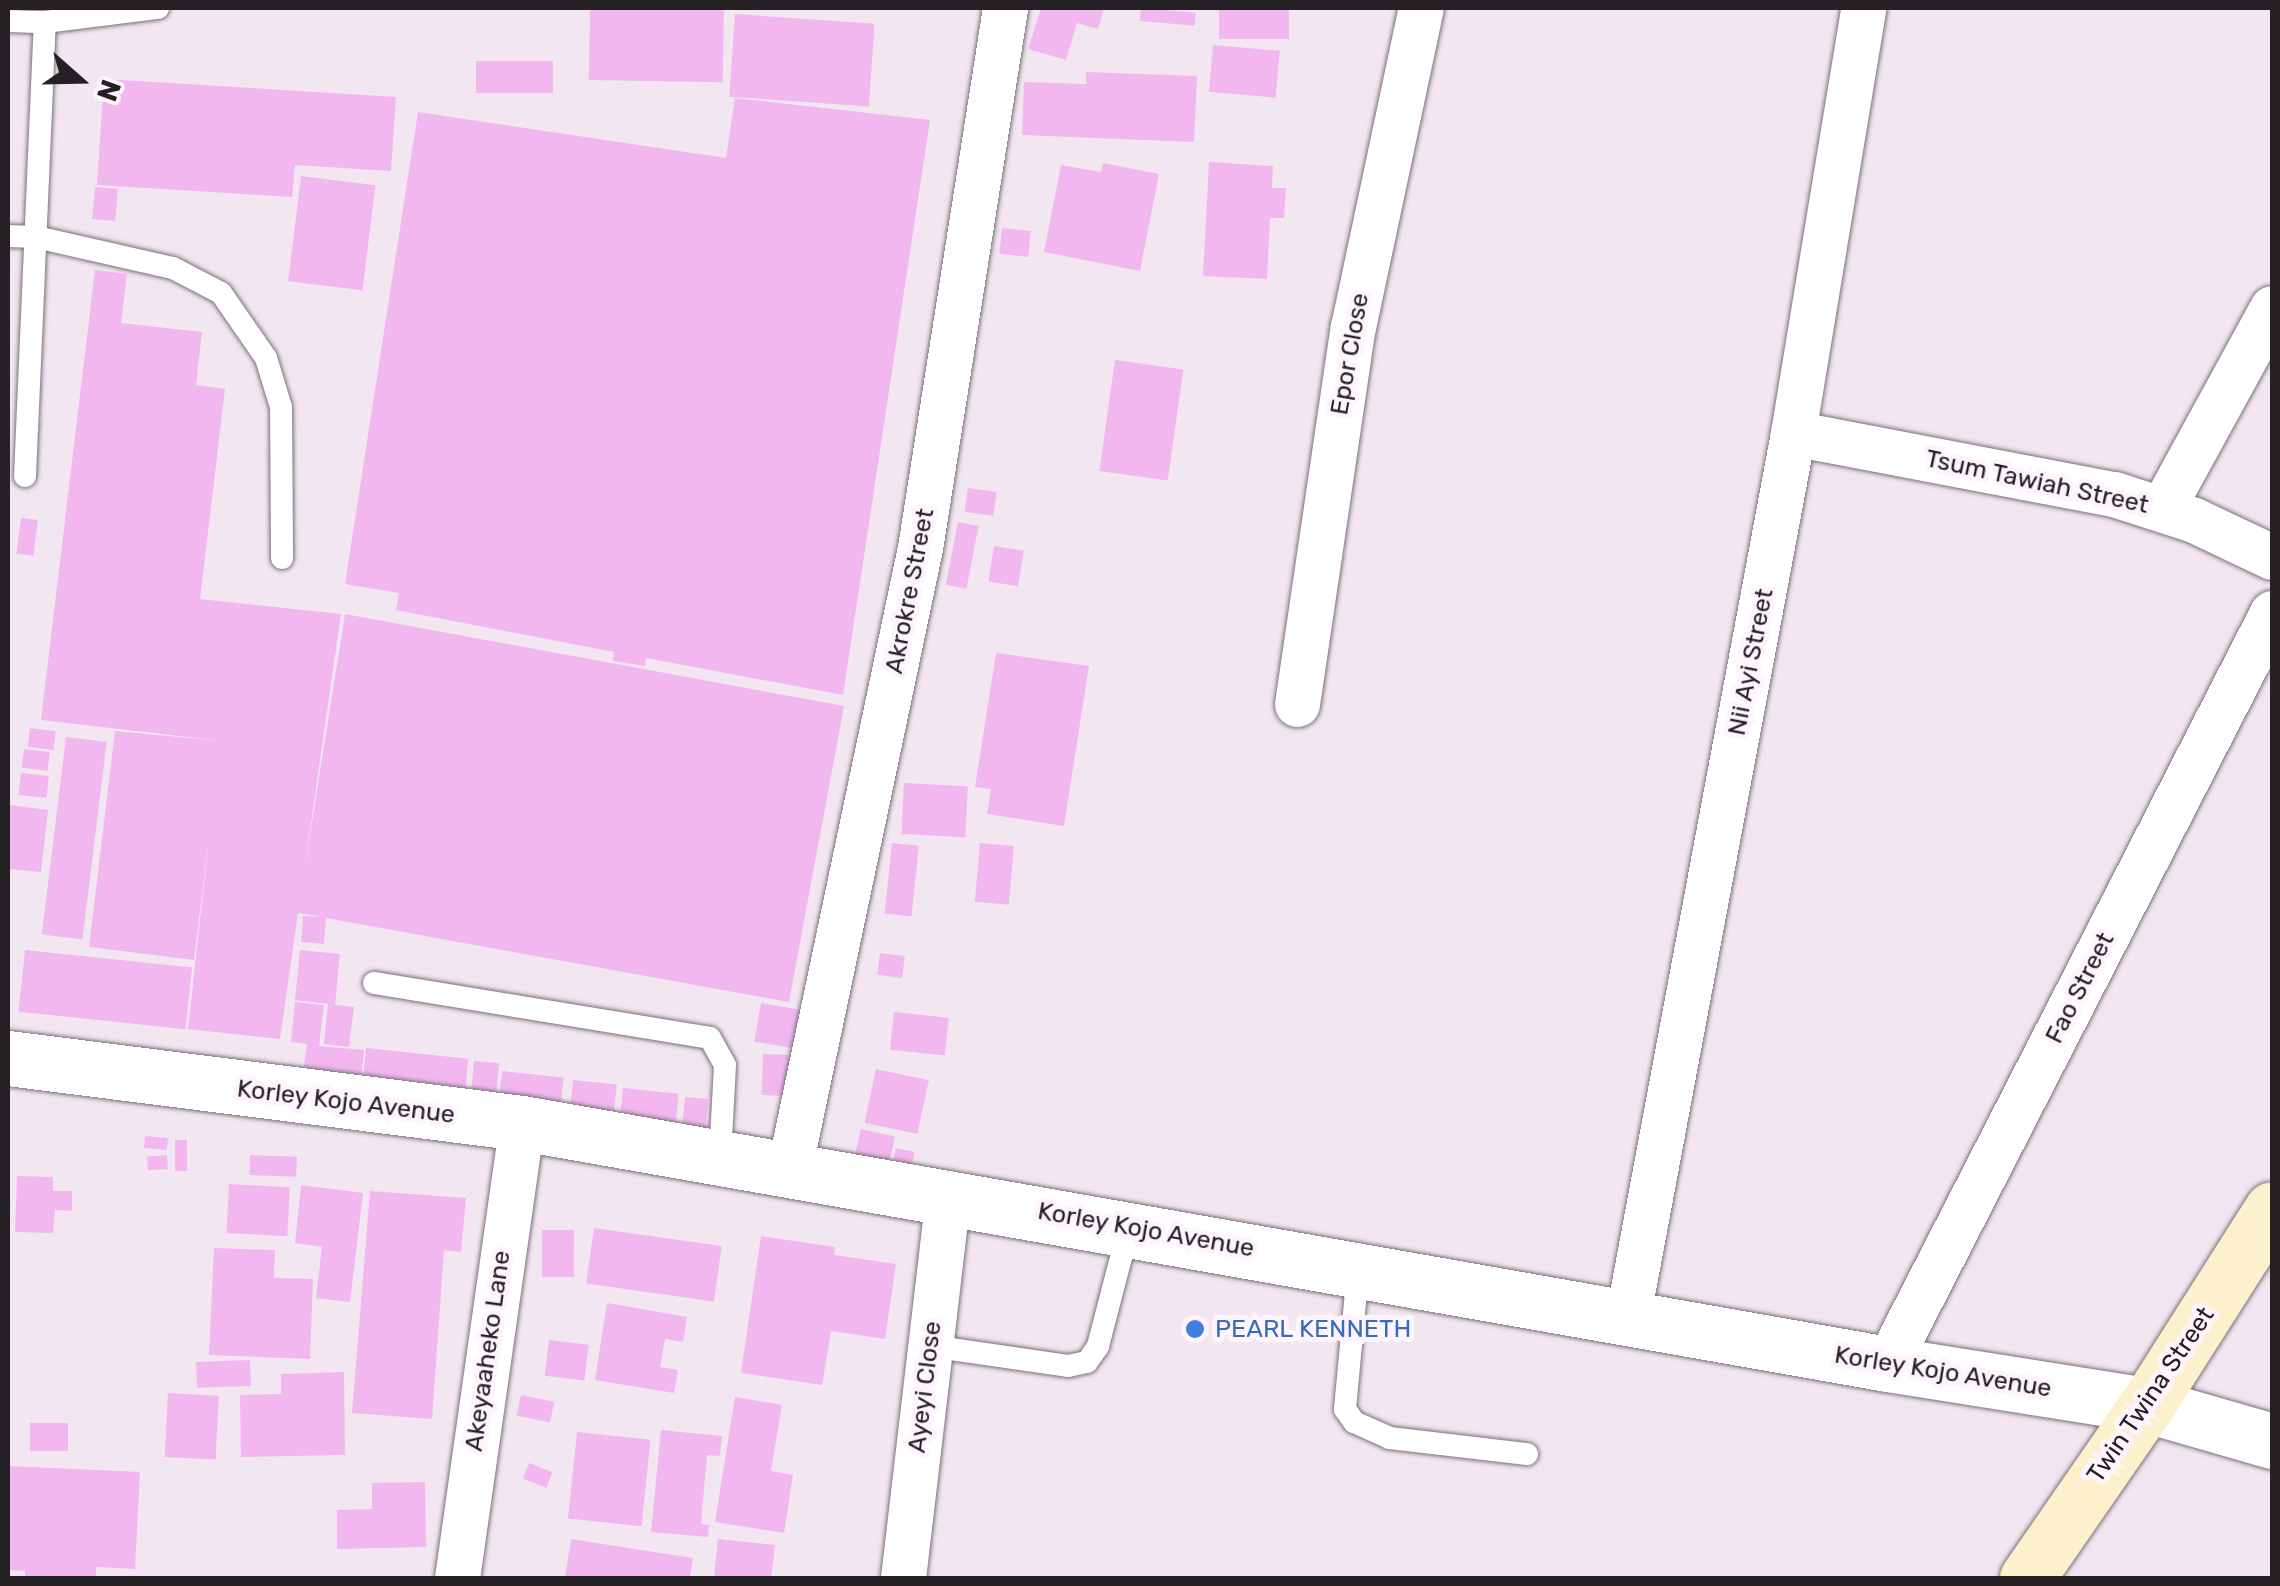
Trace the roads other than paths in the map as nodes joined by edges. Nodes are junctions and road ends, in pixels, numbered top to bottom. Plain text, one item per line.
1 (158, 8) edge
2 (1004, 8) edge
3 (1421, 8) edge
4 (1863, 8) edge
5 (8, 22) edge
6 (45, 22) junction
7 (8, 236) edge
8 (36, 238) junction
9 (2272, 308) edge
10 (1794, 433) junction
11 (25, 476) dead end
12 (2162, 509) junction
13 (2272, 557) edge
14 (282, 558) dead end
15 (2272, 612) edge
16 (1297, 704) dead end
17 (374, 984) dead end
18 (9, 1061) edge
19 (522, 1123) junction
20 (720, 1158) junction
21 (790, 1170) junction
22 (948, 1196) junction
23 (2272, 1209) edge
24 (1129, 1228) junction
25 (1358, 1268) junction
26 (1628, 1315) junction
27 (930, 1346) junction
28 (1887, 1364) junction
29 (2147, 1405) junction
30 (2272, 1441) edge
31 (1527, 1454) dead end
32 (457, 1578) edge
33 (903, 1578) edge
34 (2027, 1578) edge

1 - 6 lane
2 - 21 street, Akrokre Street
3 - 16 street, Epor Close
4 - 10 street, Nii Ayi Street
5 - 6 lane
6 - 8 lane
7 - 8 lane
8 - 11 lane
8 - 14 lane
9 - 12 street
10 - 12 street, Tsum Tawiah Street
10 - 26 street, Nii Ayi Street
12 - 13 street, Tsum Tawiah Street
15 - 28 street, Fao Street
17 - 20 lane
18 - 19 street, Korley Kojo Avenue
19 - 20 street, Korley Kojo Avenue
19 - 32 street, Akeyaaheko Lane
20 - 21 street, Korley Kojo Avenue
21 - 22 street, Korley Kojo Avenue
22 - 24 street, Korley Kojo Avenue
22 - 27 street, Ayeyi Close
23 - 29 main road, Twin Twina Street
24 - 25 street, Korley Kojo Avenue
24 - 27 lane
25 - 26 street, Korley Kojo Avenue
25 - 31 lane
26 - 28 street, Korley Kojo Avenue
27 - 33 street, Ayeyi Close
28 - 29 street, Korley Kojo Avenue
29 - 30 street, Korley Kojo Avenue
29 - 34 main road, Twin Twina Street

